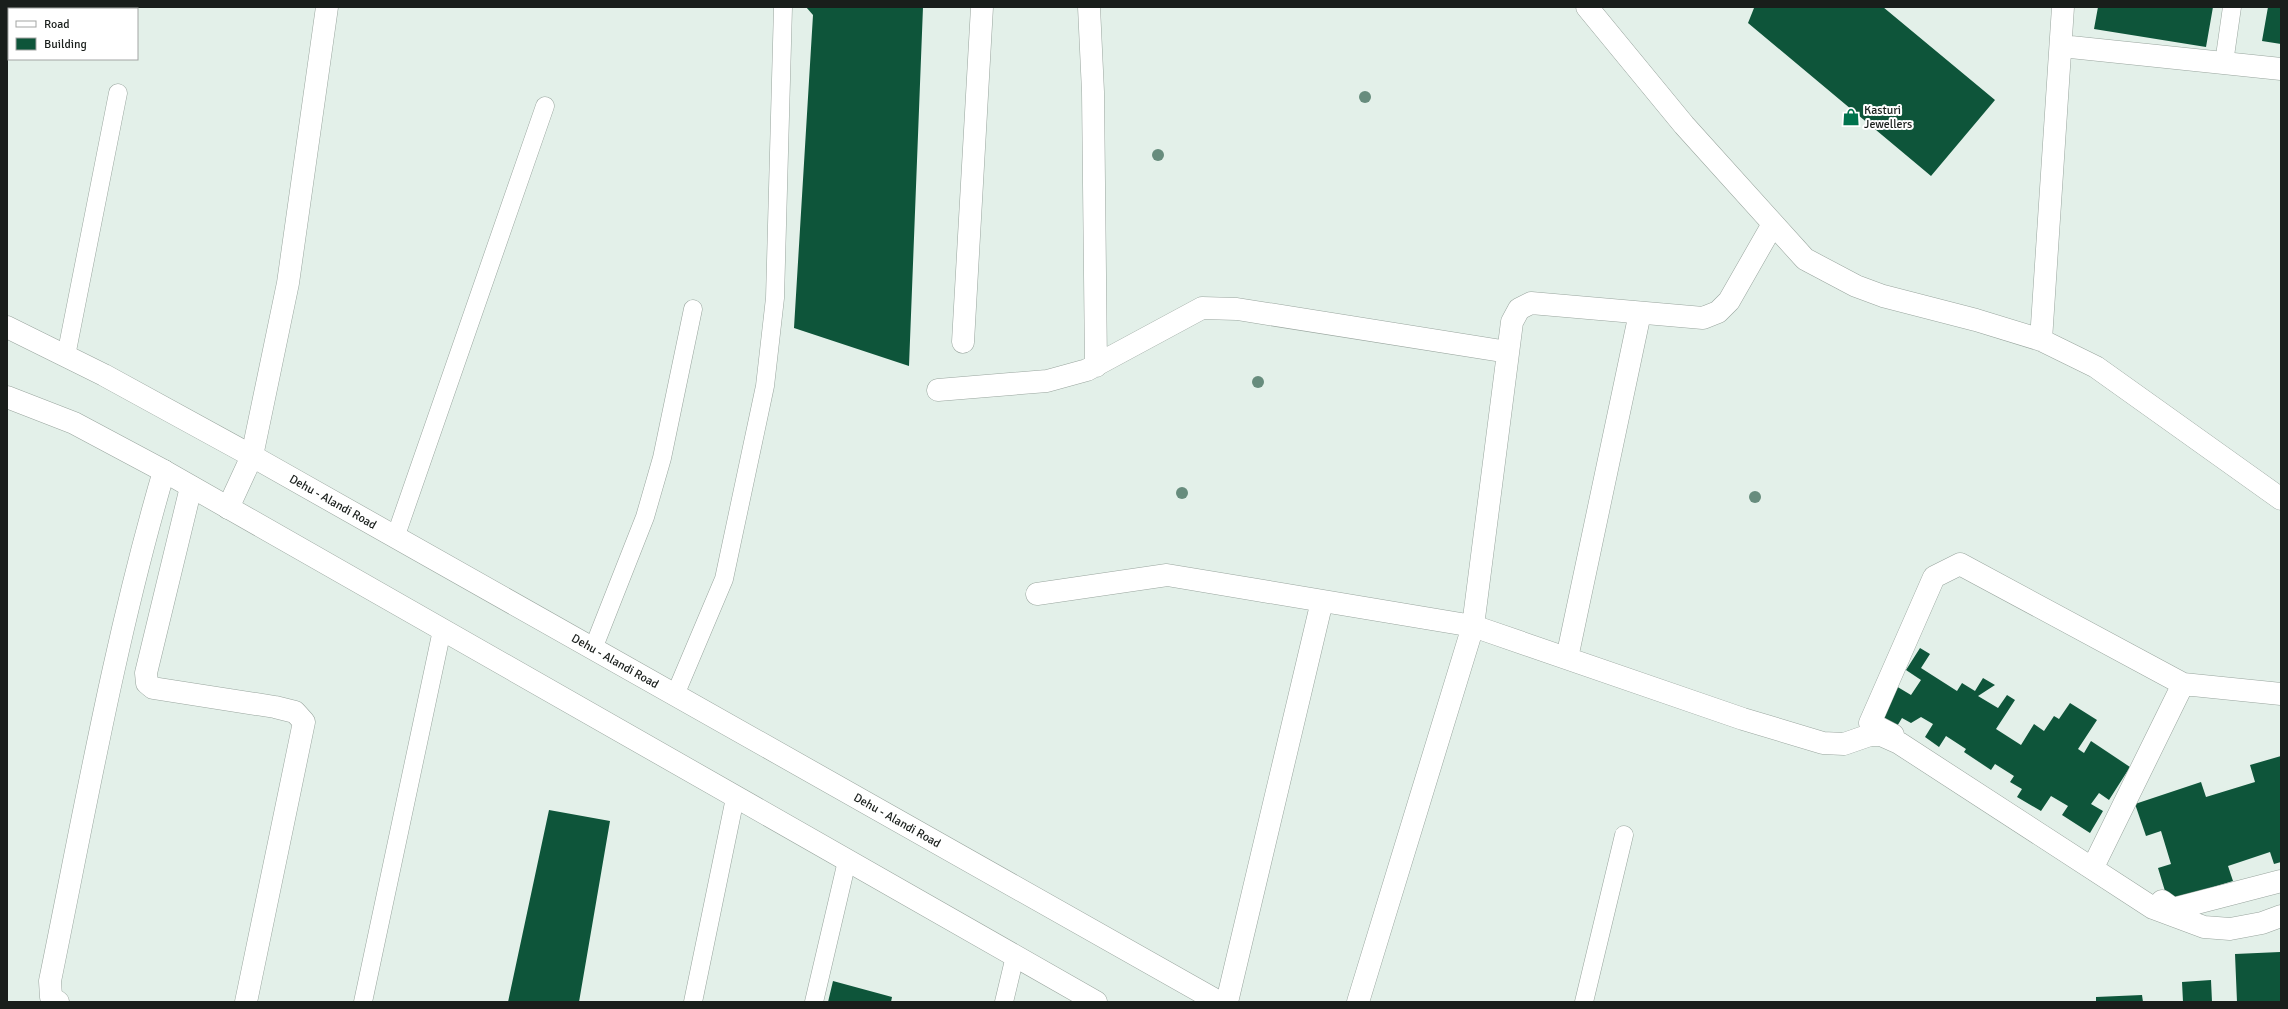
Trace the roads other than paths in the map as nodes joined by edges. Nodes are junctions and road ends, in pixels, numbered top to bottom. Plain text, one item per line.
1 (327, 7) edge
2 (783, 7) edge
3 (982, 7) edge
4 (1089, 7) edge
5 (1587, 7) edge
6 (2063, 7) edge
7 (2232, 7) edge
8 (2061, 46) junction
9 (2224, 63) junction
10 (2281, 69) edge
11 (118, 93) dead end
12 (545, 106) dead end
13 (1773, 224) junction
14 (693, 309) dead end
15 (1640, 313) junction
16 (7, 327) edge
17 (2041, 340) junction
18 (963, 342) dead end
19 (1508, 352) junction
20 (66, 356) junction
21 (1096, 366) junction
22 (938, 390) dead end
23 (7, 396) edge
24 (252, 456) junction
25 (164, 471) junction
26 (192, 487) junction
27 (2281, 499) edge
28 (228, 508) junction
29 (395, 538) junction
30 (1038, 594) dead end
31 (1322, 601) junction
32 (1473, 626) junction
33 (442, 630) junction
34 (593, 649) junction
35 (1567, 658) junction
36 (2183, 684) junction
37 (2281, 694) edge
38 (675, 695) junction
39 (735, 798) junction
40 (1624, 835) dead end
41 (2097, 859) junction
42 (847, 861) junction
43 (2281, 881) edge
44 (2281, 916) edge
45 (1015, 956) junction
46 (58, 1002) edge
47 (246, 1002) edge
48 (363, 1002) edge
49 (693, 1002) edge
50 (814, 1002) edge
51 (1004, 1002) edge
52 (1096, 1002) edge
53 (1219, 1002) edge
54 (1227, 1002) edge
55 (1358, 1002) edge
56 (1584, 1002) edge

1 - 24 street
2 - 38 lane
3 - 18 street
4 - 21 street
5 - 13 street
6 - 8 street
7 - 9 lane
8 - 9 street
8 - 17 street
9 - 10 street
11 - 20 lane
12 - 29 lane
13 - 15 street
13 - 17 street
14 - 34 lane
15 - 19 street
15 - 35 street
16 - 20 street, Dehu - Alandi Road
17 - 27 street
19 - 21 street
19 - 32 street
20 - 24 street, Dehu - Alandi Road
21 - 22 street
23 - 25 street
24 - 28 street
24 - 29 street, Dehu - Alandi Road
25 - 26 street
25 - 46 street
26 - 28 street
26 - 47 street
28 - 33 street
29 - 34 street, Dehu - Alandi Road
30 - 31 street
31 - 32 street
31 - 54 street
32 - 35 street
32 - 55 street
33 - 39 street
33 - 48 lane
34 - 38 street, Dehu - Alandi Road
35 - 44 street
36 - 37 street
36 - 41 street
36 - 41 street
38 - 53 street, Dehu - Alandi Road
39 - 42 street
39 - 49 lane
40 - 56 lane
41 - 43 street
42 - 45 street
42 - 50 lane
45 - 51 lane
45 - 52 street

